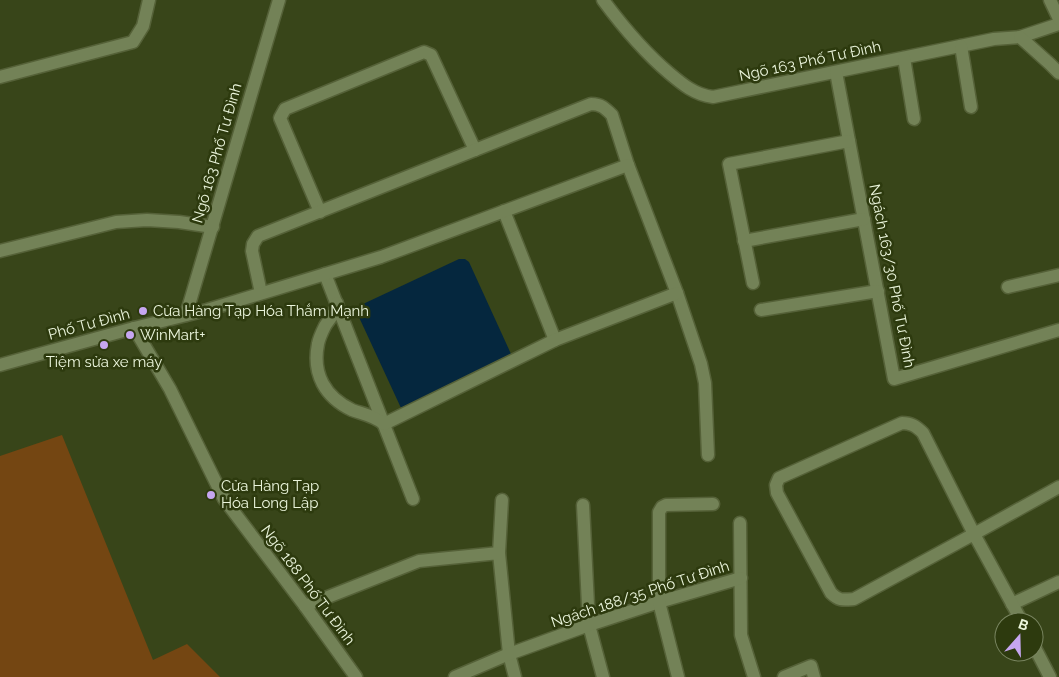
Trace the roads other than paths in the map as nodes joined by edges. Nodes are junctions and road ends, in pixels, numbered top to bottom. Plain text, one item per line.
1 (149, 0) edge
2 (279, 0) edge
3 (603, 0) edge
4 (1050, 0) edge
5 (1059, 19) edge
6 (1059, 24) edge
7 (1020, 37) junction
8 (961, 46) junction
9 (904, 58) junction
10 (836, 72) junction
11 (1059, 73) edge
12 (0, 77) edge
13 (971, 107) dead end
14 (914, 119) dead end
15 (849, 141) junction
16 (475, 150) junction
17 (628, 165) junction
18 (504, 211) junction
19 (320, 212) junction
20 (864, 219) junction
21 (213, 227) junction
22 (744, 241) junction
23 (0, 251) edge
24 (326, 274) junction
25 (1059, 275) edge
26 (753, 283) dead end
27 (1008, 288) dead end
28 (878, 291) junction
29 (260, 293) junction
30 (677, 293) junction
31 (337, 303) junction
32 (761, 310) dead end
33 (186, 315) junction
34 (134, 328) junction
35 (1059, 330) edge
36 (555, 340) junction
37 (0, 365) edge
38 (384, 424) junction
39 (708, 455) dead end
40 (1059, 487) edge
41 (413, 499) dead end
42 (502, 500) dead end
43 (713, 504) dead end
44 (583, 505) dead end
45 (740, 523) dead end
46 (974, 534) junction
47 (499, 553) junction
48 (740, 578) junction
49 (1059, 582) edge
50 (659, 602) junction
51 (1012, 604) junction
52 (304, 606) junction
53 (1016, 612) edge
54 (588, 626) junction
55 (508, 654) junction
56 (1042, 662) edge
57 (356, 677) edge
58 (456, 677) edge
59 (515, 677) edge
60 (603, 677) edge
61 (678, 677) edge
62 (754, 677) edge
63 (784, 677) edge
64 (814, 677) edge
65 (1050, 677) edge

1 - 12 street
2 - 21 street, Ngõ 163 Phố Tư Đình
3 - 10 street, Ngõ 163 Phố Tư Đình
4 - 5 street
6 - 7 street, Ngõ 163 Phố Tư Đình
7 - 8 street, Ngõ 163 Phố Tư Đình
7 - 11 street
8 - 9 street, Ngõ 163 Phố Tư Đình
8 - 13 street
9 - 10 street, Ngõ 163 Phố Tư Đình
9 - 14 street
10 - 15 street, Ngách 163/30 Phố Tư Đình
15 - 20 street, Ngách 163/30 Phố Tư Đình
15 - 22 street
16 - 17 street
16 - 19 street
16 - 19 street
17 - 18 street, Phố Tư Đình
17 - 30 street
18 - 24 street, Phố Tư Đình
18 - 36 street
19 - 29 street
20 - 22 street
20 - 28 street, Ngách 163/30 Phố Tư Đình
21 - 23 street
21 - 33 street, Ngõ 163 Phố Tư Đình
22 - 26 street
24 - 29 street, Phố Tư Đình
24 - 31 street
25 - 27 street
28 - 32 street
28 - 35 street, Ngách 163/30 Phố Tư Đình
29 - 33 street, Phố Tư Đình
30 - 36 street
30 - 39 street
31 - 38 street
31 - 38 street
33 - 34 street, Phố Tư Đình
34 - 37 street, Phố Tư Đình
34 - 52 street, Ngõ 188 Phố Tư Đình
36 - 38 street
38 - 41 street
40 - 46 street
42 - 47 street
43 - 50 street
44 - 54 street
45 - 48 street
46 - 46 street
46 - 51 street
47 - 52 street
47 - 55 street
48 - 50 street, Ngách 188/35 Phố Tư Đình
48 - 62 street, Ngách 188/35 Phố Tư Đình
49 - 51 street
50 - 54 street, Ngách 188/35 Phố Tư Đình
50 - 61 street
51 - 53 street
52 - 57 street, Ngõ 188 Phố Tư Đình
54 - 55 street, Ngách 188/35 Phố Tư Đình
54 - 60 street
55 - 58 street, Ngách 188/35 Phố Tư Đình
55 - 59 street
56 - 65 street
63 - 64 street

